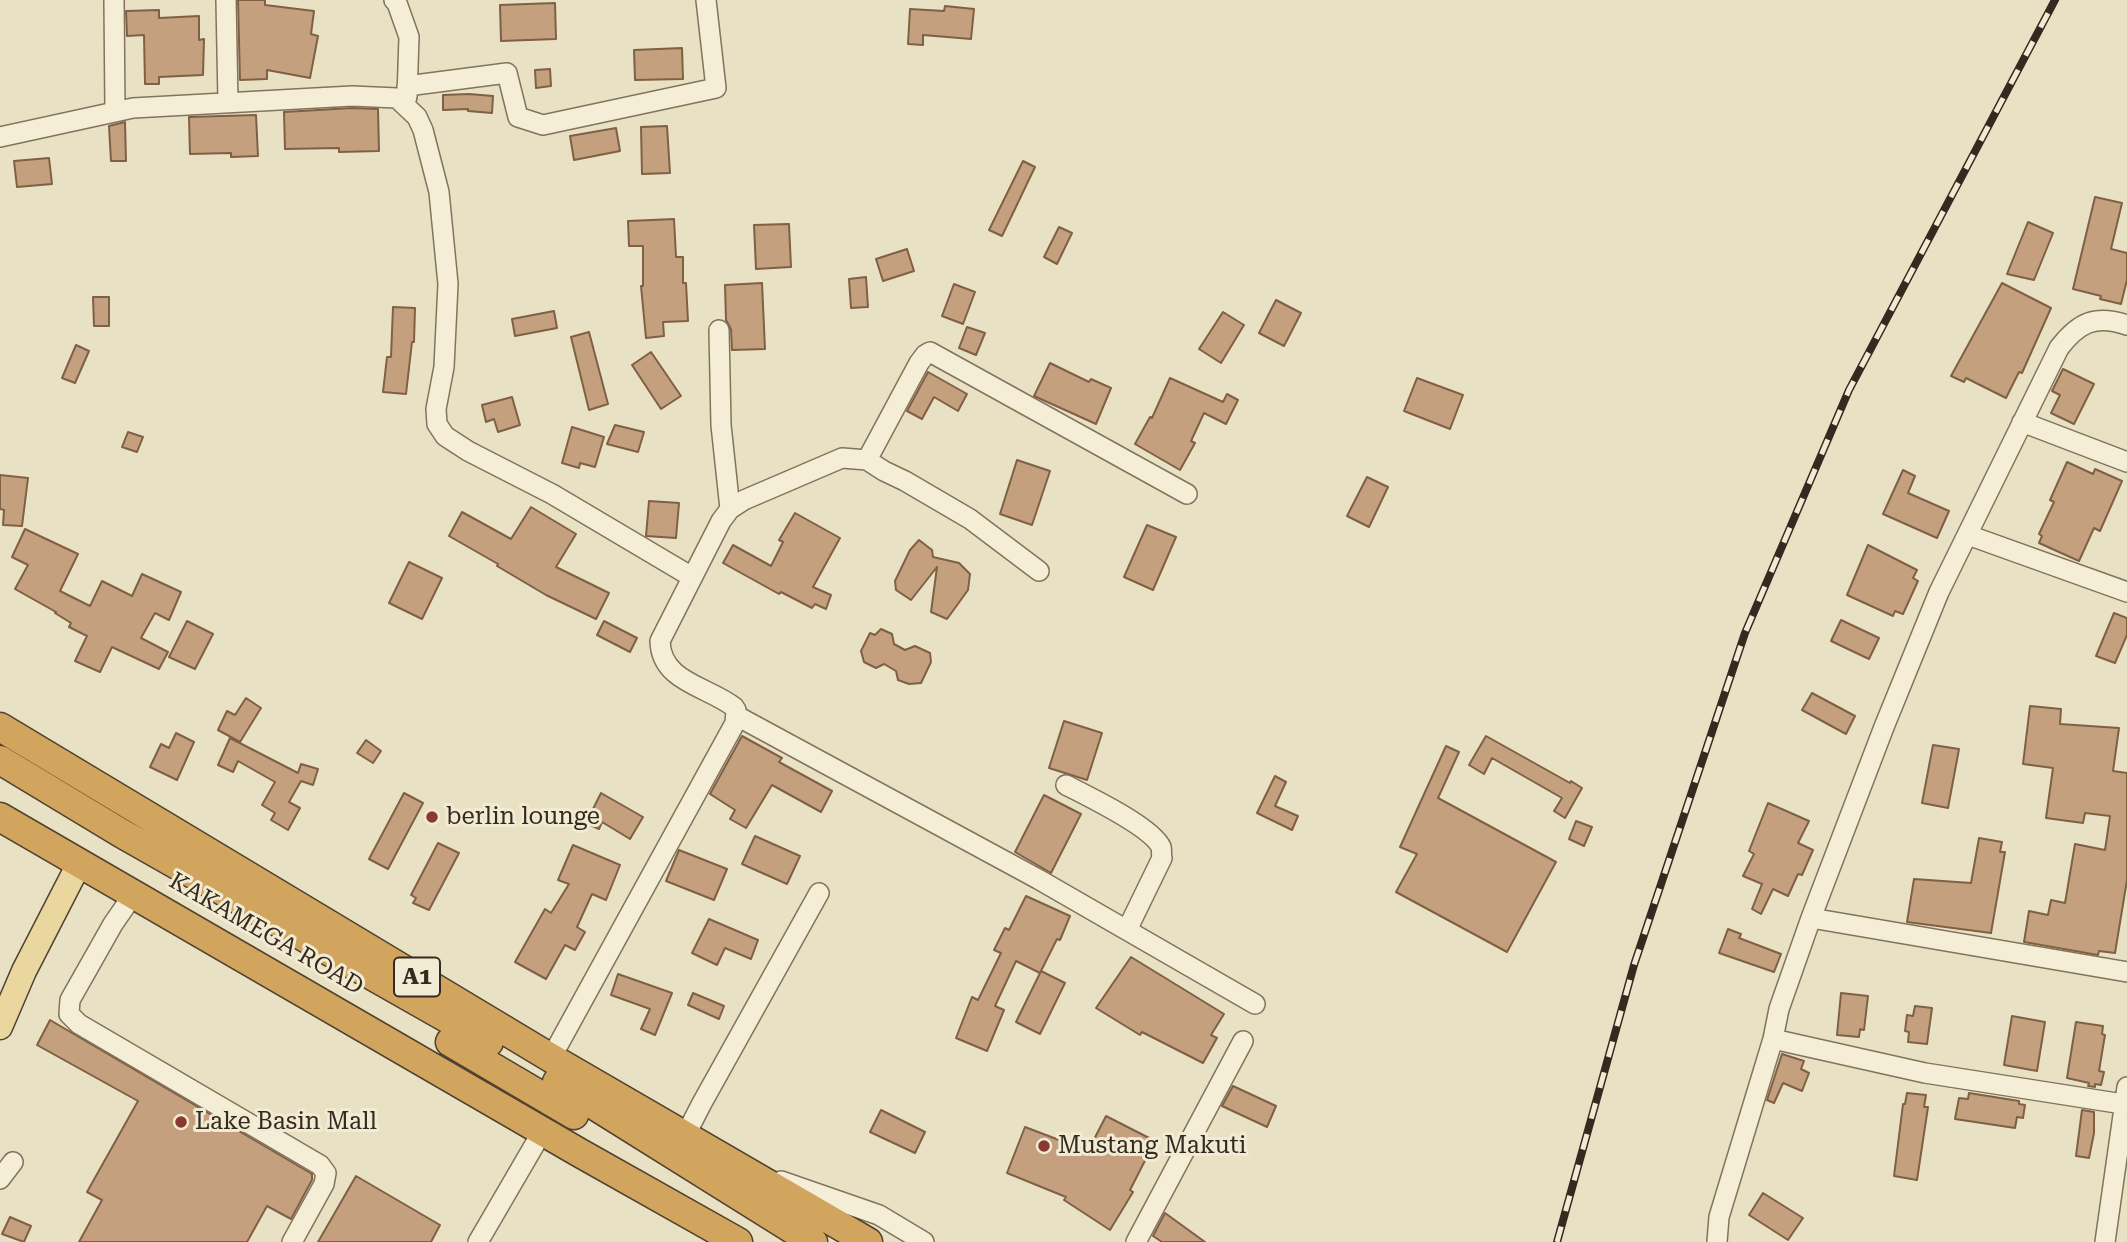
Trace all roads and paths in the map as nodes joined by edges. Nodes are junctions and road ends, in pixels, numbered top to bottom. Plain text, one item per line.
1 (114, 0) edge
2 (226, 0) edge
3 (706, 0) edge
4 (396, 1) edge
5 (407, 95) junction
6 (228, 102) junction
7 (115, 111) junction
8 (0, 136) edge
9 (2127, 325) edge
10 (719, 330) dead end
11 (2022, 422) junction
12 (867, 460) junction
13 (2127, 462) edge
14 (1187, 494) dead end
15 (730, 509) junction
16 (1968, 535) junction
17 (1039, 571) dead end
18 (692, 577) junction
19 (2127, 592) edge
20 (737, 716) junction
21 (0, 727) edge
22 (0, 760) edge
23 (0, 779) edge
24 (1066, 785) dead end
25 (0, 817) edge
26 (80, 862) junction
27 (820, 893) dead end
28 (133, 895) junction
29 (1811, 918) junction
30 (1127, 930) junction
31 (2127, 972) edge
32 (1255, 1004) dead end
33 (0, 1027) edge
34 (1773, 1039) junction
35 (1243, 1041) dead end
36 (551, 1058) junction
37 (2125, 1096) edge
38 (542, 1132) junction
39 (685, 1136) junction
40 (13, 1162) dead end
41 (734, 1164) junction
42 (0, 1179) edge
43 (701, 1223) junction
44 (292, 1242) edge
45 (478, 1242) edge
46 (725, 1242) edge
47 (738, 1242) edge
48 (783, 1242) edge
49 (813, 1242) edge
50 (868, 1242) edge
51 (924, 1242) edge
52 (1136, 1242) edge
53 (1717, 1242) edge
54 (2105, 1242) edge

1 - 7 street
2 - 6 street
3 - 5 street
4 - 5 street
5 - 6 street
5 - 18 street
6 - 7 street
7 - 8 street
9 - 11 street
10 - 15 street
11 - 13 street
11 - 16 street
12 - 14 street
12 - 15 street
12 - 17 street
15 - 18 street
16 - 19 street
16 - 29 street
18 - 20 street
20 - 30 street
20 - 36 street
21 - 36 highway, A1
22 - 49 highway, KAKAMEGA ROAD / A1
23 - 48 highway, KAKAMEGA ROAD / A1
24 - 30 street
25 - 26 highway
26 - 28 highway
26 - 33 main road
27 - 39 street
28 - 38 highway
28 - 44 street
29 - 31 street
29 - 34 street
30 - 32 street
34 - 37 street
34 - 53 street
35 - 52 street
36 - 39 highway, A1
37 - 54 street
38 - 43 highway
38 - 45 street
39 - 41 highway, A1
40 - 42 street
41 - 50 highway, A1
41 - 51 street
43 - 46 street
43 - 47 highway

